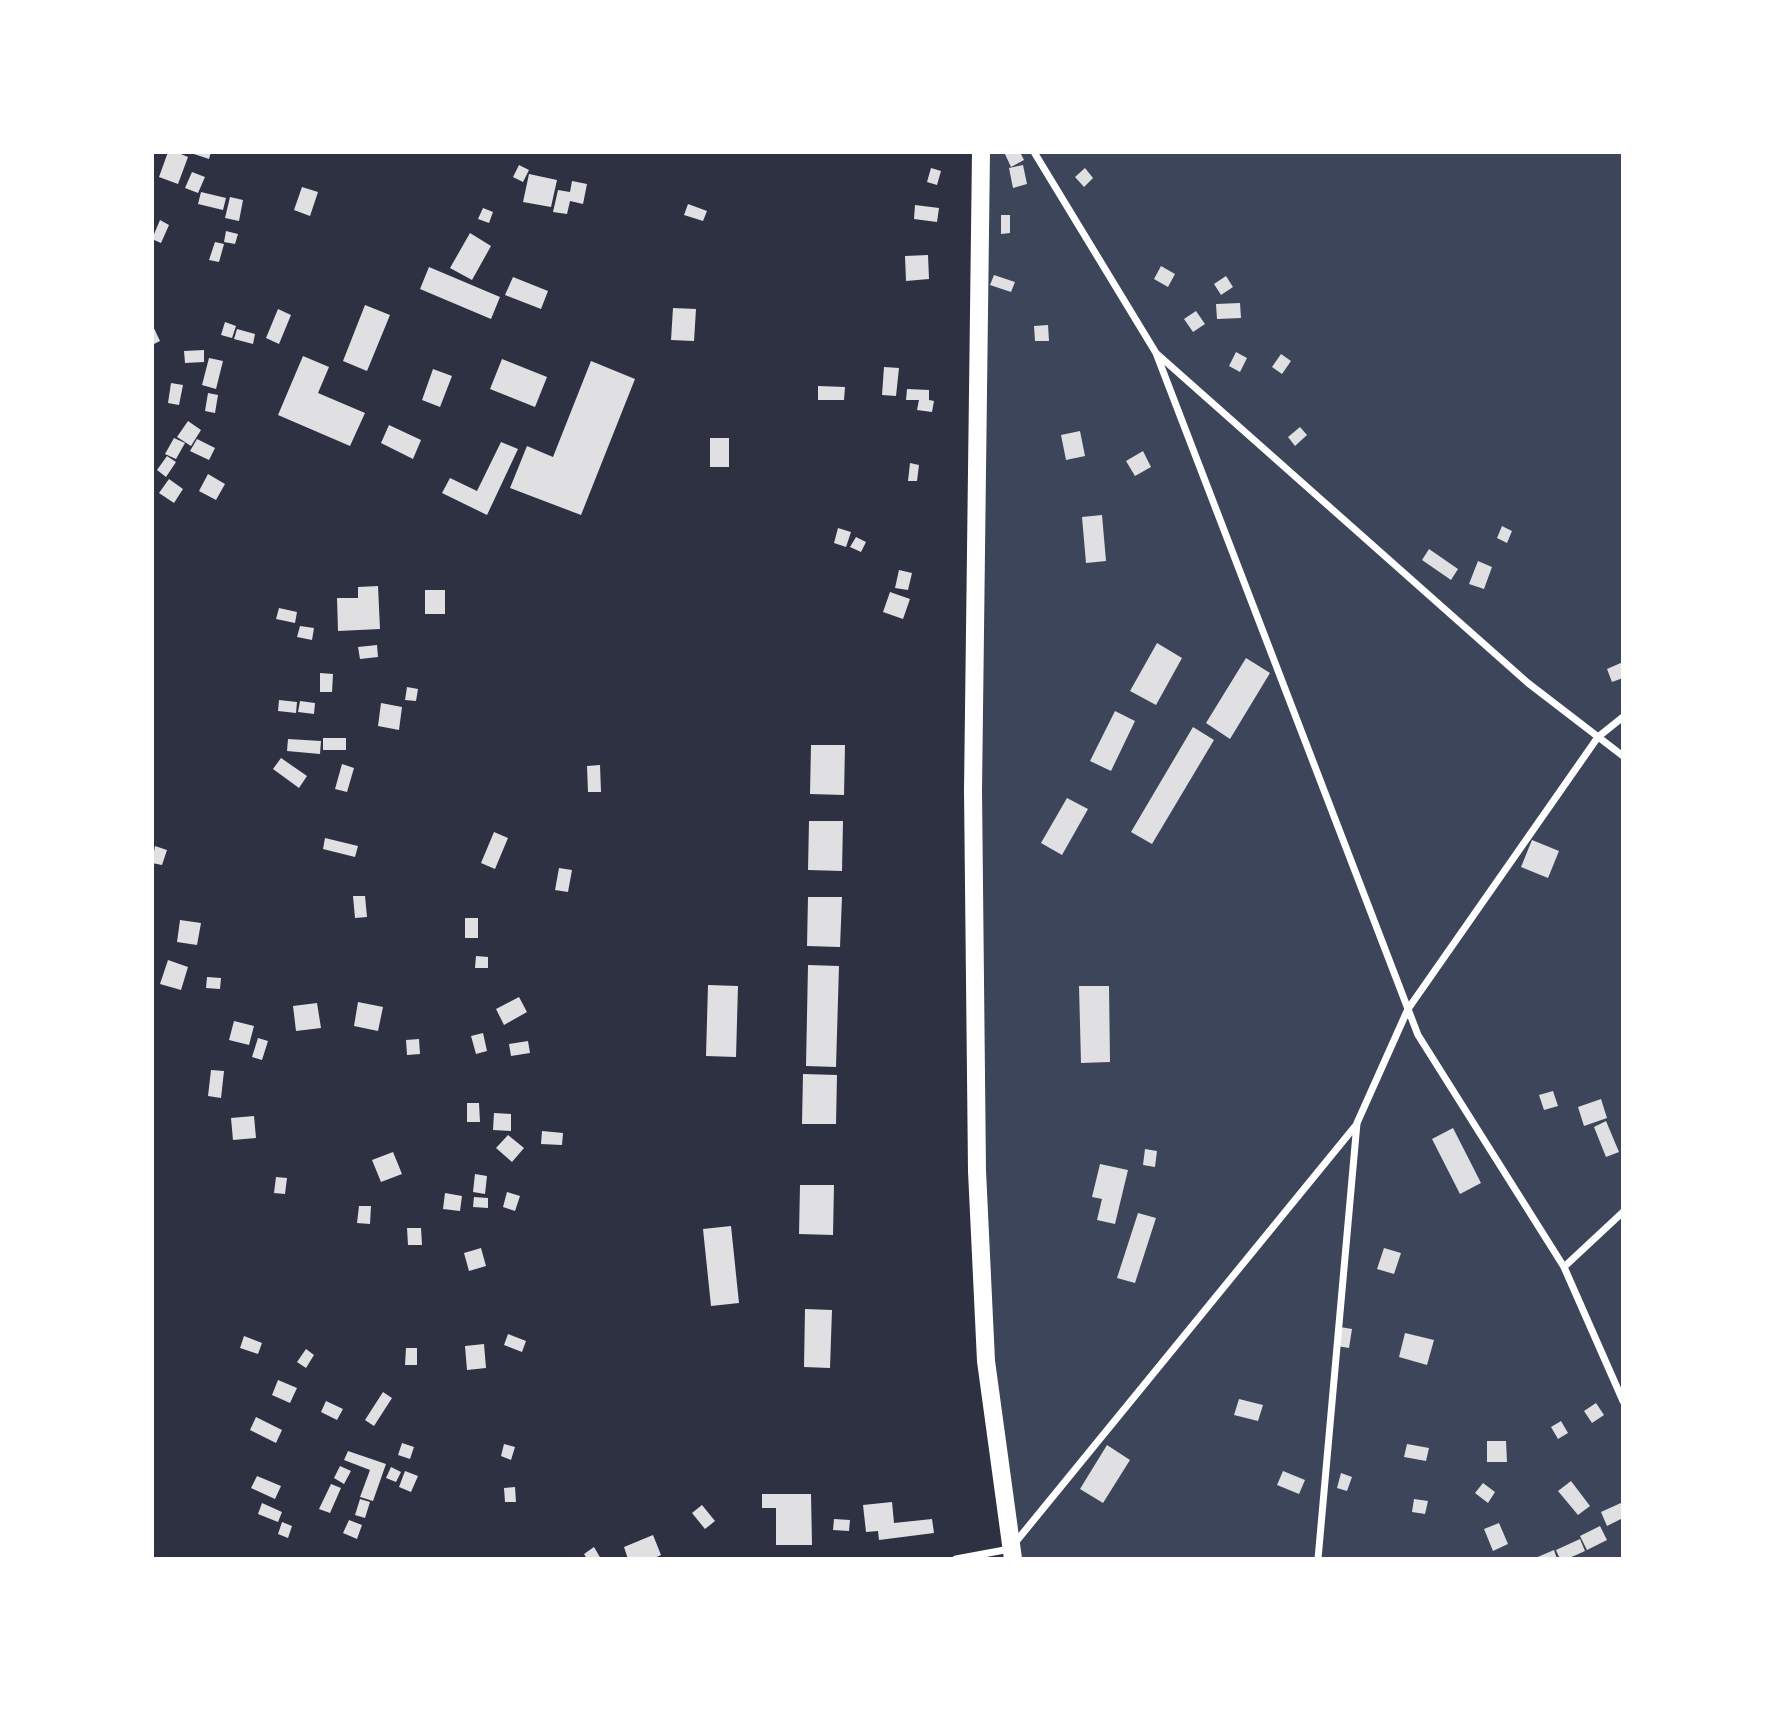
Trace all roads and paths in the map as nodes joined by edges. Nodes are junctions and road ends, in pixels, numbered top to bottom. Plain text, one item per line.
1 (981, 152) edge
2 (1034, 152) edge
3 (1156, 353) junction
4 (1623, 717) edge
5 (1598, 737) junction
6 (1623, 756) edge
7 (1408, 1009) junction
8 (1357, 1123) junction
9 (1623, 1212) edge
10 (1564, 1267) junction
11 (1623, 1401) edge
12 (1012, 1554) edge
13 (956, 1559) edge
14 (1318, 1559) edge

1 - 12 main road
2 - 3 street
3 - 5 street
3 - 7 street
4 - 5 street
5 - 6 street
5 - 7 street
7 - 8 street
7 - 10 street
8 - 12 street
8 - 14 street
9 - 10 street
10 - 11 street
12 - 13 street

